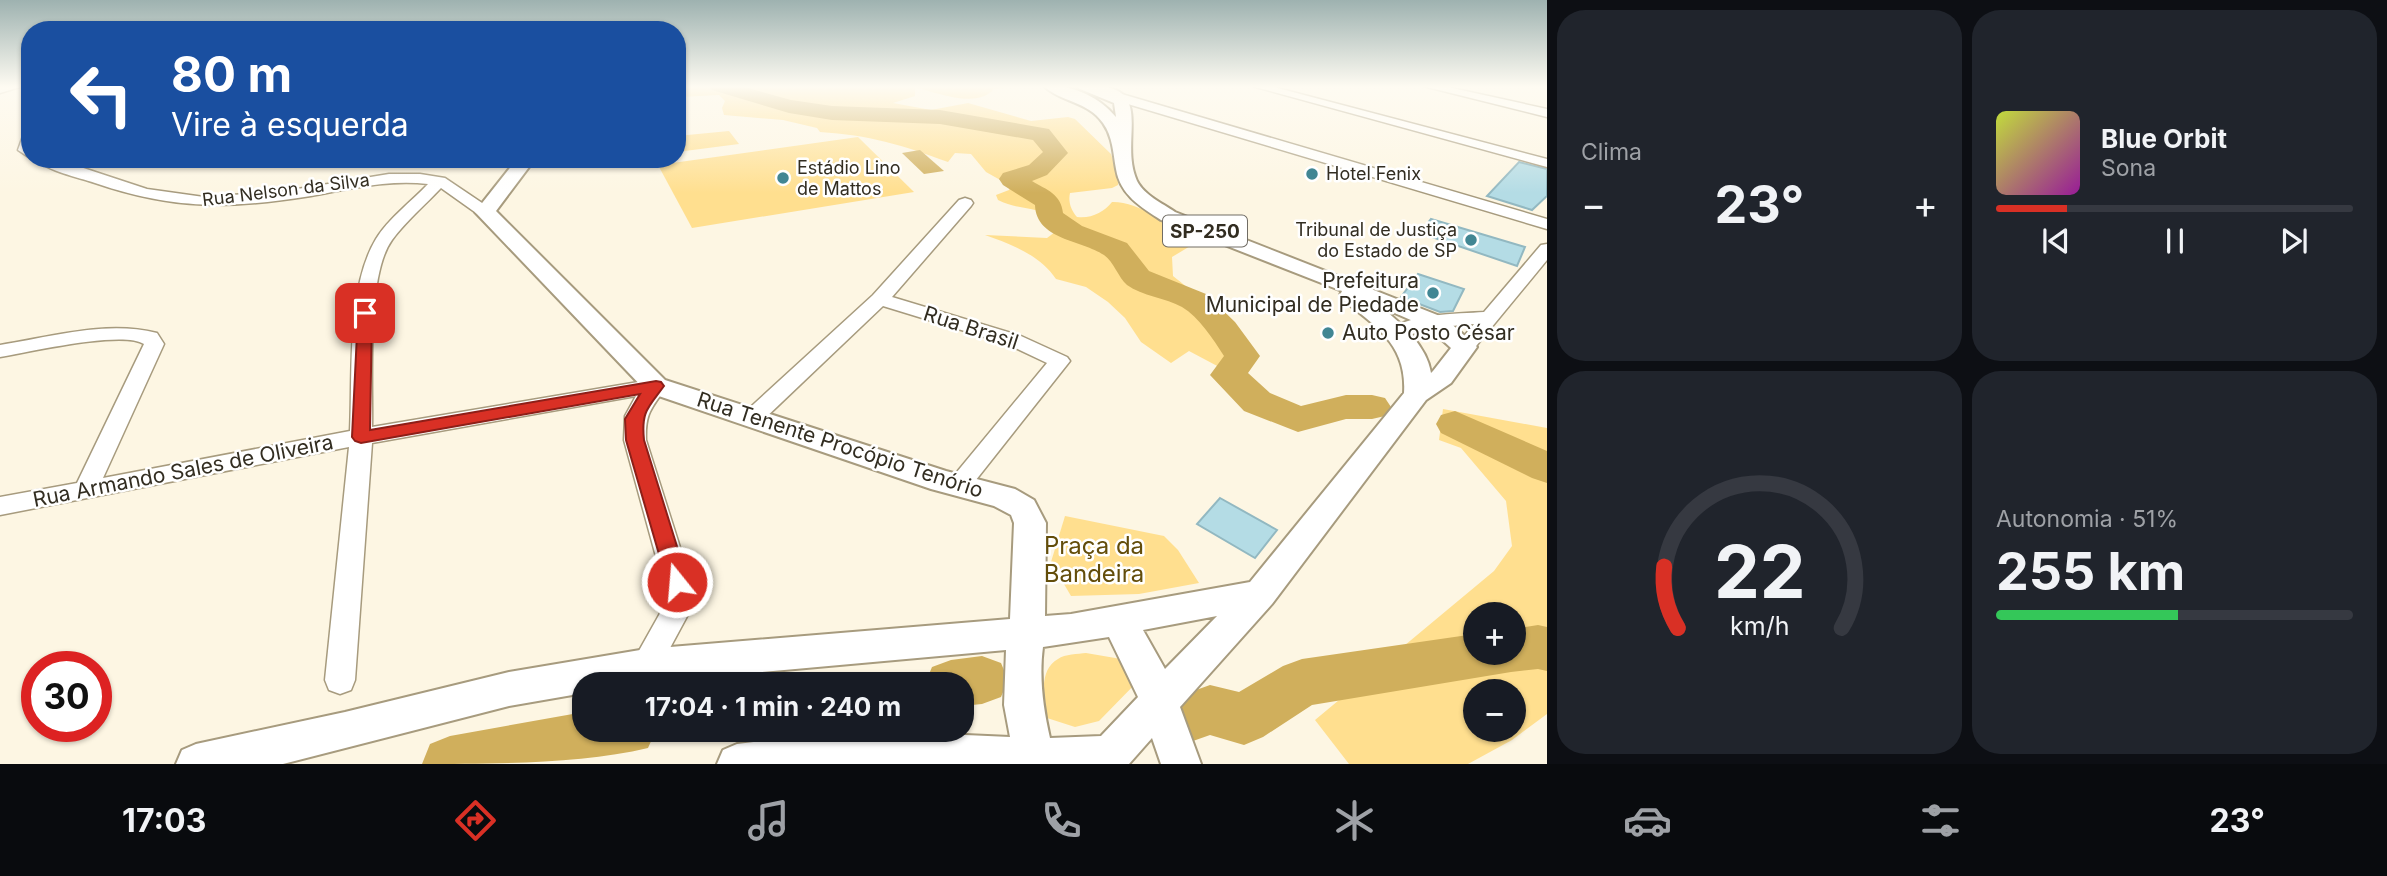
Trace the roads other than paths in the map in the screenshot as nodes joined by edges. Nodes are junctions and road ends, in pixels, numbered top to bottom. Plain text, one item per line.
1 (1112, 122) edge
2 (1124, 122) edge
3 (1206, 122) edge
4 (1392, 122) edge
5 (1122, 145) junction
6 (1547, 163) edge
7 (69, 168) edge
8 (385, 168) edge
9 (519, 168) edge
10 (384, 179) junction
11 (440, 181) junction
12 (965, 204) dead end
13 (485, 212) junction
14 (1547, 224) edge
15 (1547, 249) edge
16 (1327, 278) junction
17 (880, 299) junction
18 (1489, 317) junction
19 (1437, 323) junction
20 (1396, 334) junction
21 (1465, 347) junction
22 (0, 351) edge
23 (656, 386) junction
24 (1417, 394) junction
25 (752, 418) junction
26 (361, 437) junction
27 (959, 484) junction
28 (85, 490) junction
29 (0, 506) edge
30 (1023, 508) joint
31 (1260, 594) junction
32 (1119, 621) junction
33 (1027, 631) junction
34 (646, 665) junction
35 (341, 680) dead end
36 (1160, 703) junction
37 (1108, 760) edge
38 (1037, 761) edge
39 (196, 764) edge
40 (737, 764) edge
41 (1181, 764) edge

1 - 5 main road, SP-250
2 - 5 main road, SP-250
3 - 14 street
4 - 6 street
5 - 16 main road, SP-250
7 - 10 street, Rua Nelson da Silva
8 - 10 street
9 - 13 main road
10 - 11 street, Rua Nelson da Silva
11 - 13 street
11 - 26 street
12 - 17 street
13 - 23 main road
15 - 18 street
16 - 19 main road, SP-250
16 - 20 main road, SP-250
17 - 25 street
17 - 27 street, Rua Brasil
18 - 19 street
18 - 21 street
19 - 20 street
19 - 21 main road, SP-250
20 - 24 main road, SP-250
21 - 24 main road
22 - 28 street
23 - 25 main road, Rua Tenente Procópio Tenório
23 - 26 street, Rua Armando Sales de Oliveira
23 - 34 street
24 - 31 main road
25 - 27 main road, Rua Tenente Procópio Tenório
26 - 28 street, Rua Armando Sales de Oliveira
26 - 35 street
27 - 30 main road, Rua Tenente Procópio Tenório
28 - 29 street, Rua Armando Sales de Oliveira
30 - 33 main road
31 - 32 main road
31 - 36 main road
32 - 33 main road
32 - 36 main road
33 - 34 main road
33 - 38 main road
34 - 39 main road
36 - 37 main road
36 - 41 main road
37 - 38 main road
38 - 40 main road

